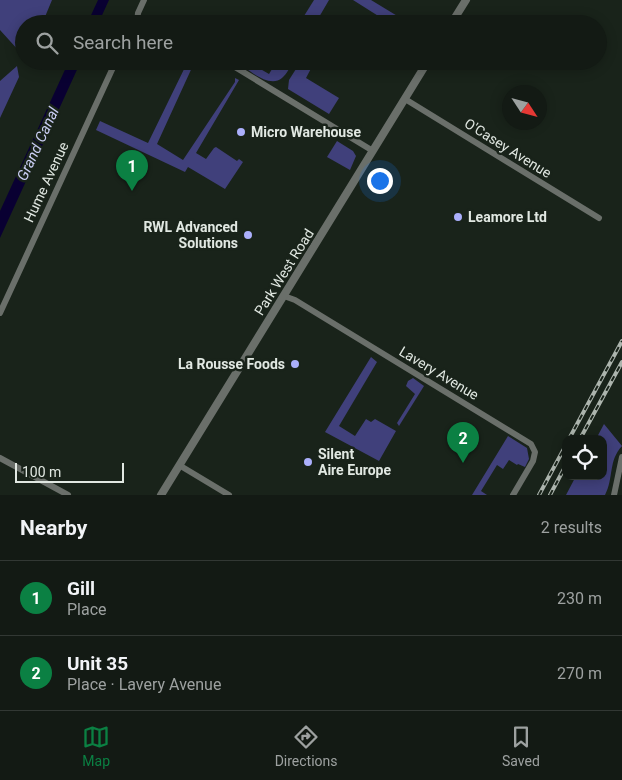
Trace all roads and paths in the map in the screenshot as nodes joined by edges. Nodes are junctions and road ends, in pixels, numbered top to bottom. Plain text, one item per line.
1 (144, 0) edge
2 (466, 0) edge
3 (138, 15) edge
4 (457, 15) edge
5 (112, 70) edge
6 (240, 70) edge
7 (423, 70) edge
8 (405, 99) junction
9 (373, 151) junction
10 (599, 218) dead end
11 (284, 296) junction
12 (0, 313) edge
13 (622, 457) edge
14 (0, 458) edge
15 (179, 466) junction
16 (68, 495) edge
17 (161, 495) edge
18 (230, 495) edge
19 (513, 495) edge
20 (614, 495) edge

1 - 3 street
2 - 4 street
5 - 12 street, Hume Avenue
6 - 9 street
7 - 8 street, Park West Road
8 - 9 street, Park West Road
8 - 10 street, O'Casey Avenue
9 - 11 street, Park West Road
11 - 15 street, Park West Road
11 - 19 street, Lavery Avenue
13 - 20 street
14 - 16 street
15 - 17 street, Park West Road
15 - 18 street

